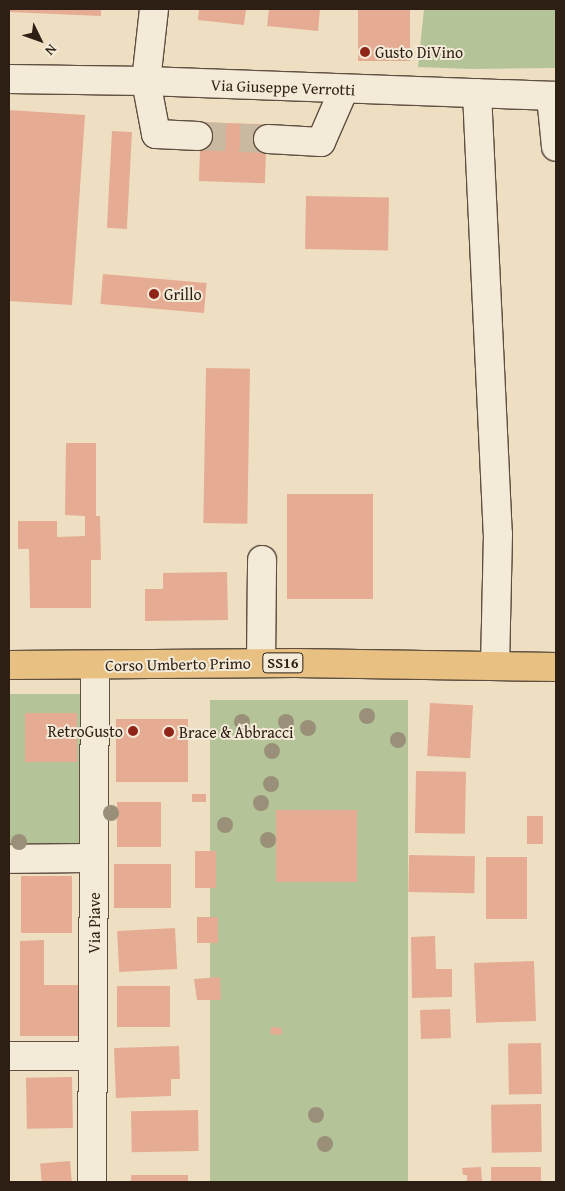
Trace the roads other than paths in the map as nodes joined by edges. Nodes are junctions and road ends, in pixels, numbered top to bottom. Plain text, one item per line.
1 (154, 9) edge
2 (9, 79) edge
3 (146, 81) junction
4 (344, 90) junction
5 (477, 93) junction
6 (554, 96) edge
7 (198, 136) tunnel mouth
8 (268, 139) tunnel mouth
9 (556, 147) edge
10 (262, 560) dead end
11 (261, 663) junction
12 (9, 665) edge
13 (95, 665) junction
14 (494, 666) junction
15 (556, 667) edge
16 (94, 858) junction
17 (9, 859) edge
18 (9, 1056) edge
19 (93, 1056) junction
20 (92, 1182) edge

1 - 3 street
2 - 3 street, Via Giuseppe Verrotti
3 - 4 street, Via Giuseppe Verrotti
3 - 7 street
4 - 5 street, Via Giuseppe Verrotti
4 - 8 street
5 - 6 street, Via Giuseppe Verrotti
5 - 14 street
6 - 9 street
10 - 11 street
11 - 13 main road, Corso Umberto Primo / SS16
11 - 14 main road, Corso Umberto Primo / SS16
12 - 13 main road, Corso Umberto Primo / SS16
13 - 16 street, Via Piave
14 - 15 main road, Corso Umberto Primo / SS16
16 - 17 street
16 - 19 street, Via Piave
18 - 19 street
19 - 20 street, Via Piave

